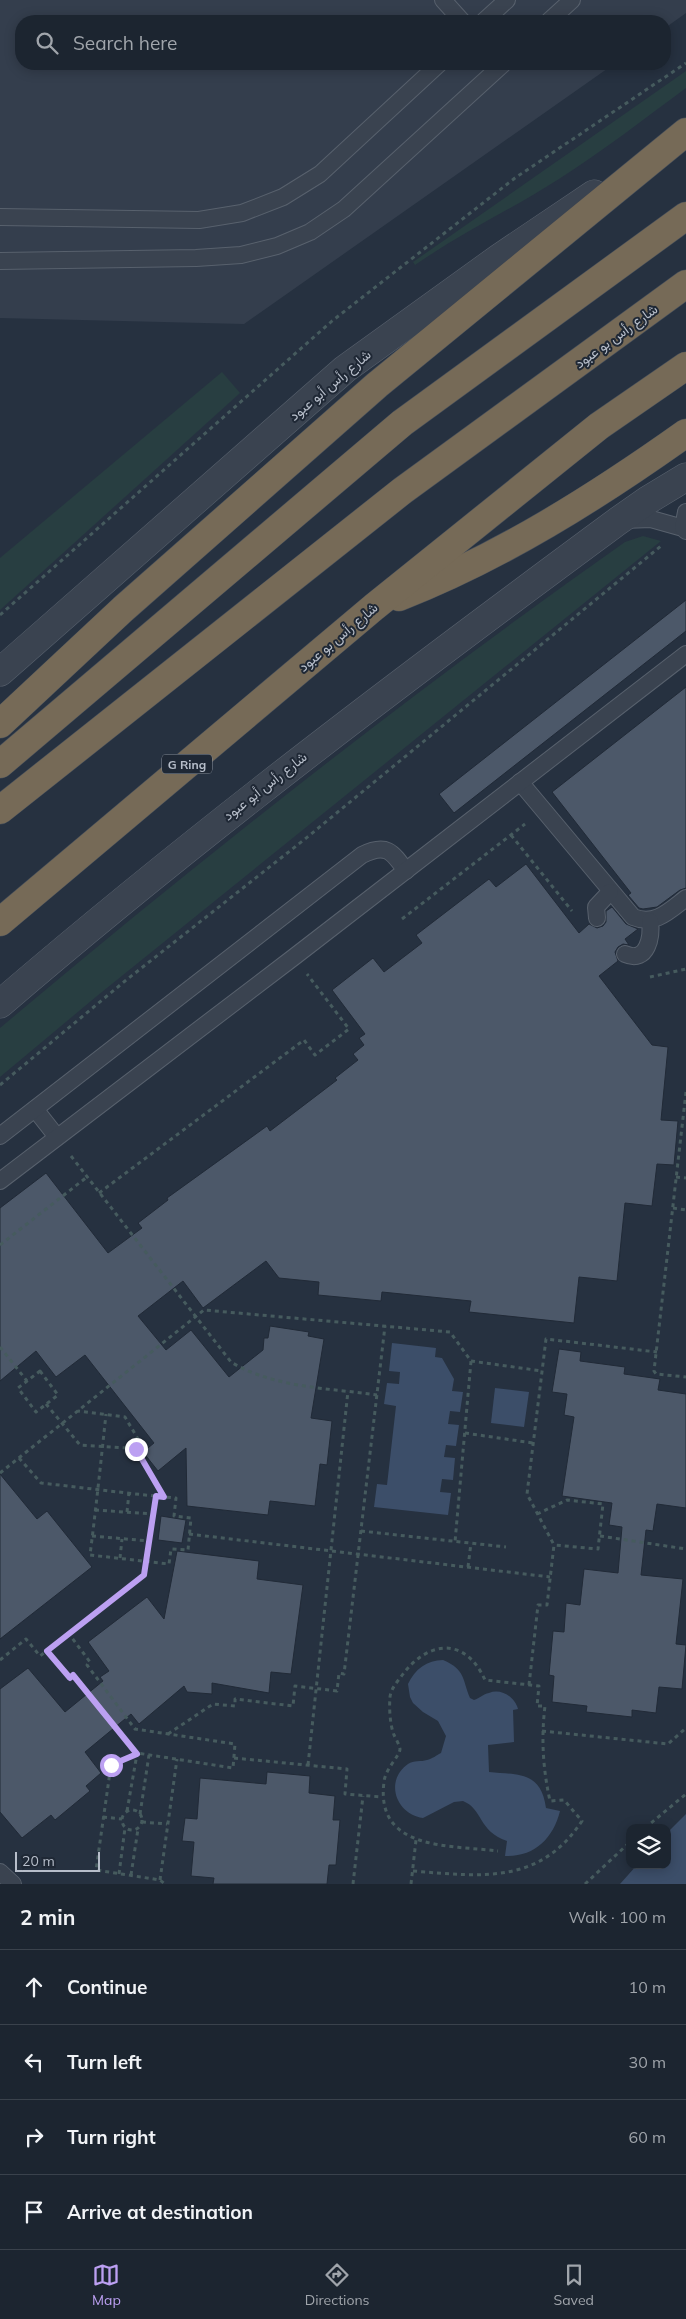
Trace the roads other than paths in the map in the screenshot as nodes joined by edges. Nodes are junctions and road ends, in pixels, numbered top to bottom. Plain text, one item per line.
1 (443, 0) edge
2 (507, 0) edge
3 (572, 0) edge
4 (457, 15) edge
5 (491, 15) edge
6 (556, 15) edge
7 (433, 70) edge
8 (496, 70) edge
9 (686, 132) edge
10 (0, 216) edge
11 (686, 216) edge
12 (0, 261) edge
13 (686, 284) edge
14 (686, 366) edge
15 (686, 433) edge
16 (686, 477) edge
17 (618, 521) junction
18 (685, 524) edge
19 (374, 607) junction
20 (686, 654) edge
21 (0, 672) edge
22 (0, 724) edge
23 (0, 764) edge
24 (520, 782) junction
25 (0, 810) edge
26 (406, 871) junction
27 (610, 892) junction
28 (686, 898) edge
29 (597, 918) dead end
30 (650, 921) junction
31 (0, 922) edge
32 (625, 954) dead end
33 (0, 1004) edge
34 (35, 1109) junction
35 (0, 1136) edge
36 (57, 1137) junction
37 (0, 1181) edge
38 (0, 1872) edge
39 (13, 1884) edge

1 - 4 lane
2 - 5 lane
3 - 6 lane
7 - 10 lane
8 - 12 lane
9 - 21 street, شارع رأس أبو عبود
9 - 22 highway
11 - 23 highway
13 - 25 highway, شارع رأس بو عبود
14 - 19 highway, شارع رأس بو عبود
15 - 19 highway
16 - 17 street, شارع رأس أبو عبود
17 - 18 lane
17 - 33 street, شارع رأس أبو عبود
19 - 31 highway, شارع رأس بو عبود / G Ring
20 - 24 lane
24 - 26 lane
24 - 27 lane
26 - 34 lane
26 - 36 lane
27 - 29 lane
27 - 30 lane
28 - 30 lane
30 - 32 lane
34 - 35 lane
34 - 36 lane
36 - 37 lane
38 - 39 lane

